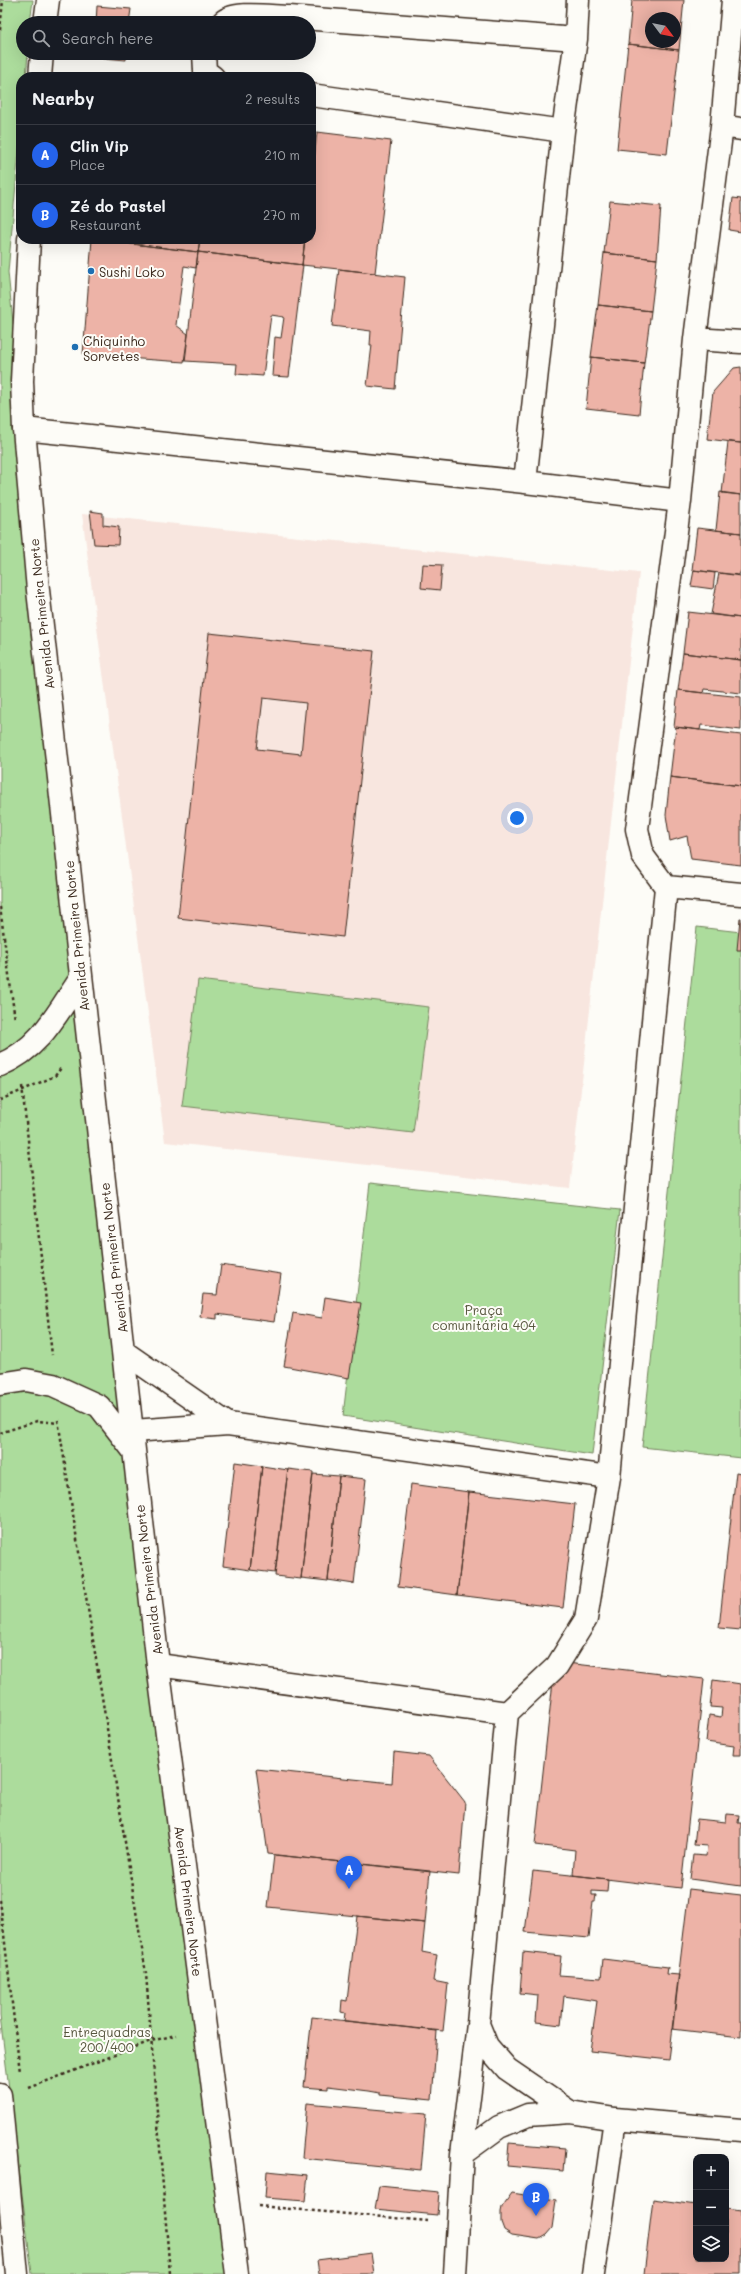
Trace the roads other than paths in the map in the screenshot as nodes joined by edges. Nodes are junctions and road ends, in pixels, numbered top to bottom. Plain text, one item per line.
1 (48, 0) edge
2 (578, 0) edge
3 (733, 0) edge
4 (46, 16) edge
5 (237, 16) edge
6 (261, 16) edge
7 (316, 20) edge
8 (576, 39) junction
9 (41, 60) edge
10 (204, 60) edge
11 (40, 72) edge
12 (206, 72) edge
13 (316, 96) edge
14 (732, 127) edge
15 (563, 131) junction
16 (29, 244) edge
17 (695, 339) junction
18 (741, 342) edge
19 (24, 429) junction
20 (525, 482) junction
21 (680, 501) junction
22 (666, 887) junction
23 (741, 894) edge
24 (81, 978) junction
25 (9, 1061) edge
26 (124, 1352) junction
27 (0, 1384) edge
28 (228, 1424) junction
29 (133, 1440) junction
30 (609, 1477) junction
31 (158, 1665) junction
32 (507, 1713) junction
33 (478, 2024) junction
34 (0, 2095) edge
35 (570, 2112) junction
36 (615, 2119) junction
37 (741, 2130) edge
38 (462, 2154) junction
39 (17, 2274) edge
40 (237, 2274) edge
41 (455, 2274) edge
42 (593, 2274) edge

1 - 4 street
2 - 8 street
3 - 14 street
5 - 6 street
7 - 8 street
8 - 15 street
9 - 11 street
10 - 12 street
13 - 15 street
14 - 17 street
15 - 20 street
16 - 19 street, Avenida Primeira Norte
17 - 18 street
17 - 21 street
19 - 20 street
19 - 24 street, Avenida Primeira Norte
20 - 21 street
21 - 22 street
22 - 23 street
22 - 30 street
24 - 25 street
24 - 26 street, Avenida Primeira Norte
26 - 28 street
26 - 29 street, Avenida Primeira Norte
27 - 29 street
28 - 29 street
28 - 30 street
29 - 31 street, Avenida Primeira Norte
30 - 32 street
31 - 32 street
31 - 40 street, Avenida Primeira Norte
32 - 33 street
33 - 35 street
33 - 38 street
34 - 39 street
35 - 36 street
35 - 38 street
36 - 37 street
36 - 42 street
38 - 41 street

